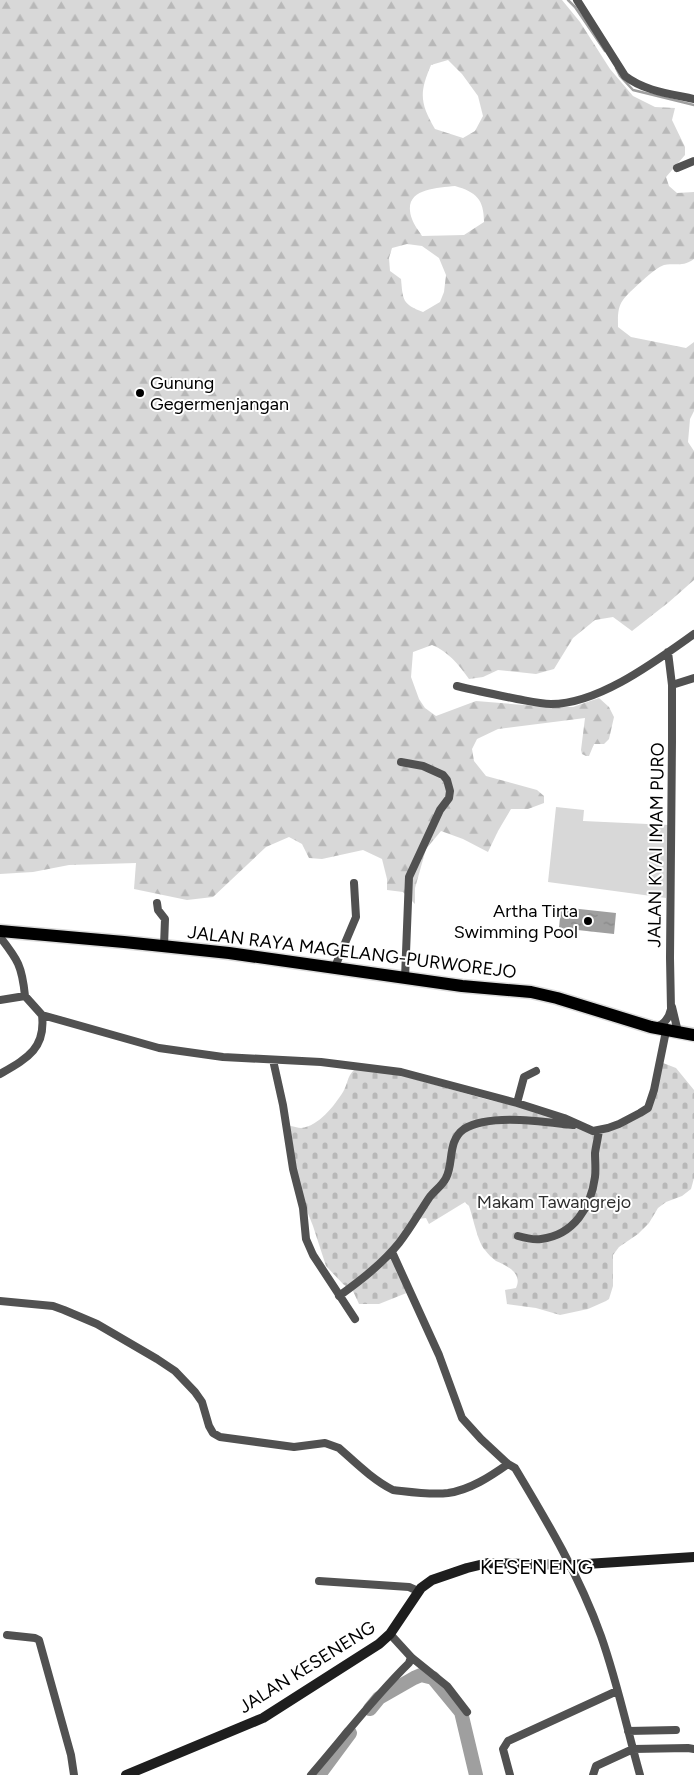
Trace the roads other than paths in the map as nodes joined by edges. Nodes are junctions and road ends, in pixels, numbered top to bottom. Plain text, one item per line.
1 (577, 0) edge
2 (694, 99) edge
3 (694, 161) edge
4 (677, 168) dead end
5 (694, 634) edge
6 (668, 652) junction
7 (694, 678) edge
8 (672, 685) junction
9 (457, 686) dead end
10 (401, 762) dead end
11 (354, 883) dead end
12 (157, 903) dead end
13 (0, 931) edge
14 (0, 937) edge
15 (164, 946) junction
16 (334, 969) junction
17 (404, 978) junction
18 (25, 996) junction
19 (0, 1000) edge
20 (671, 1002) junction
21 (42, 1015) junction
22 (651, 1027) junction
23 (672, 1031) junction
24 (694, 1035) edge
25 (273, 1060) junction
26 (536, 1071) dead end
27 (0, 1074) edge
28 (517, 1103) junction
29 (578, 1125) junction
30 (599, 1130) junction
31 (518, 1236) dead end
32 (392, 1252) junction
33 (339, 1296) junction
34 (0, 1301) edge
35 (355, 1319) dead end
36 (508, 1464) junction
37 (694, 1557) edge
38 (571, 1565) junction
39 (319, 1581) dead end
40 (418, 1591) junction
41 (390, 1634) junction
42 (7, 1635) dead end
43 (411, 1657) junction
44 (617, 1691) junction
45 (467, 1712) dead end
46 (676, 1730) dead end
47 (628, 1731) junction
48 (633, 1749) junction
49 (694, 1749) edge
50 (74, 1775) edge
51 (126, 1775) edge
52 (311, 1775) edge
53 (510, 1775) edge
54 (593, 1775) edge
55 (640, 1775) edge

1 - 2 street
3 - 4 street
5 - 6 street
6 - 8 street, JALAN KYAI IMAM PURO
6 - 9 street
7 - 8 street
8 - 20 street, JALAN KYAI IMAM PURO
10 - 17 street
11 - 16 street
12 - 15 street
13 - 15 main road, JALAN RAYA MAGELANG-PURWOREJO
14 - 18 street
15 - 16 main road, JALAN RAYA MAGELANG-PURWOREJO
16 - 17 main road, JALAN RAYA MAGELANG-PURWOREJO
17 - 22 main road, JALAN RAYA MAGELANG-PURWOREJO
18 - 19 street
18 - 21 street
20 - 22 street, JALAN KYAI IMAM PURO
20 - 23 street
21 - 25 street
21 - 27 street
22 - 23 main road, JALAN RAYA MAGELANG-PURWOREJO
23 - 24 main road, JALAN RAYA MAGELANG-PURWOREJO
23 - 30 street
25 - 28 street
25 - 33 street
26 - 28 street
28 - 29 street
29 - 30 street
29 - 32 street
30 - 31 street
32 - 33 street
32 - 36 street
33 - 35 street
34 - 36 street
36 - 38 street
37 - 38 street, JALAN KESENENG
38 - 40 street, JALAN KESENENG
38 - 44 street
39 - 40 street
40 - 41 street, JALAN KESENENG
41 - 43 street
41 - 51 street, JALAN KESENENG
42 - 50 street
43 - 45 street
43 - 52 street
44 - 47 street
44 - 53 street
46 - 47 street
47 - 48 street
48 - 49 street
48 - 54 street
48 - 55 street

